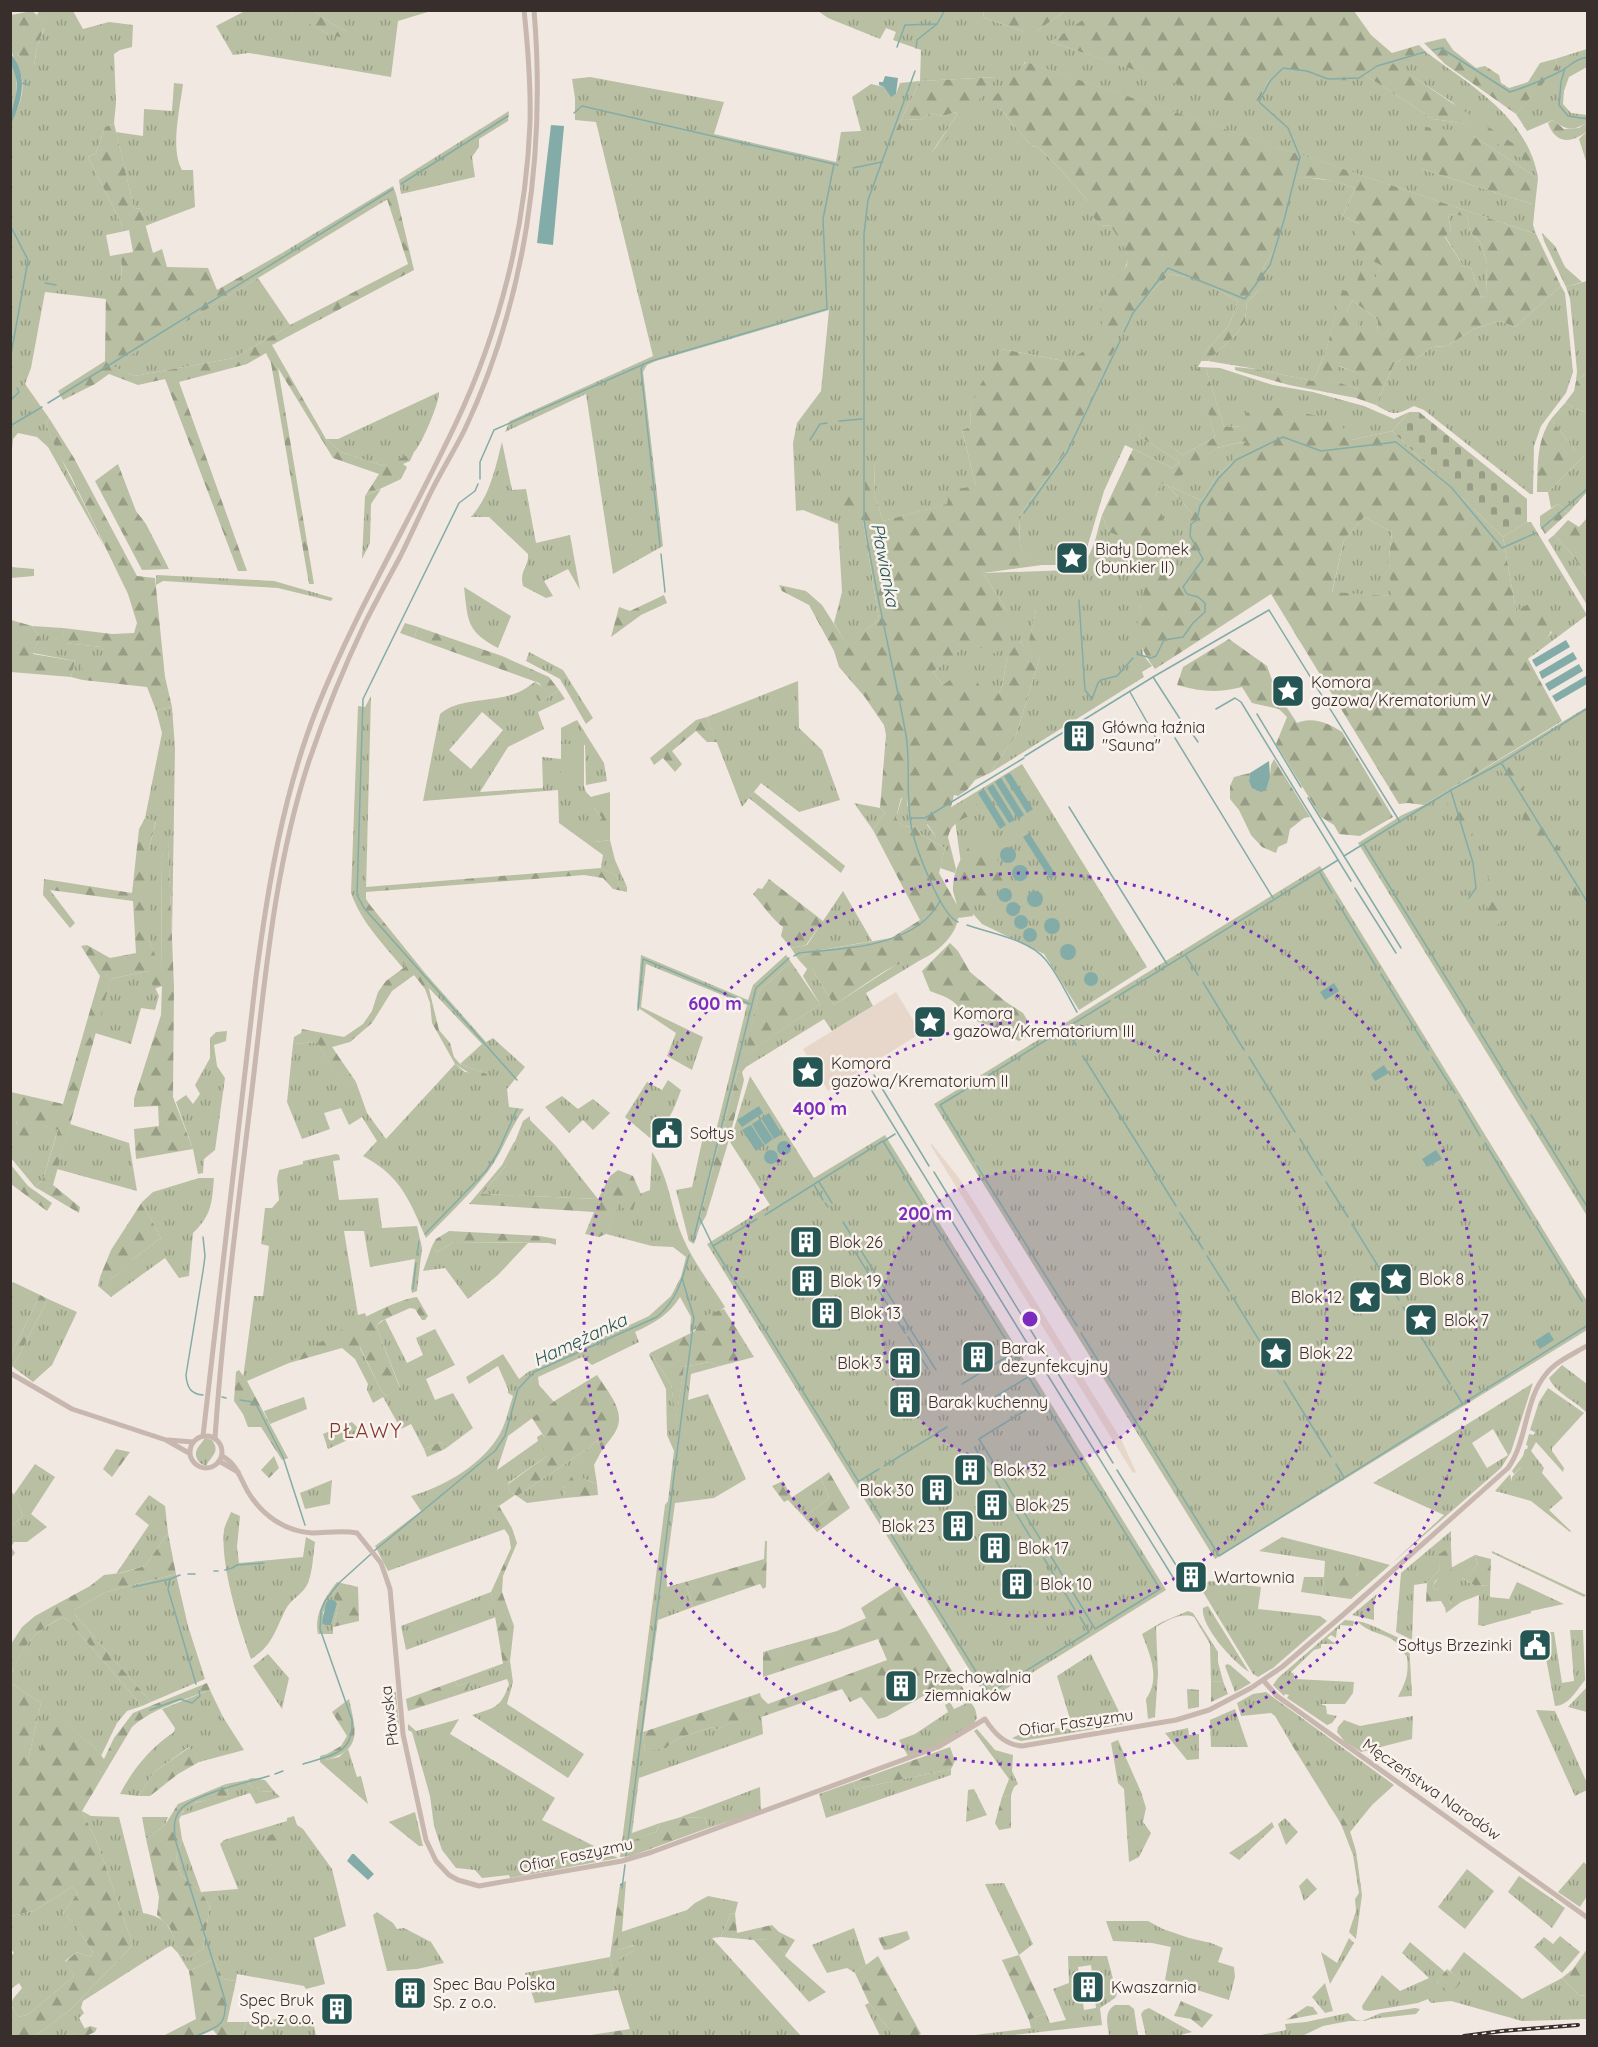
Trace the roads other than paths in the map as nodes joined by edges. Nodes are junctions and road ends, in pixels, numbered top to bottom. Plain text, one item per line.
1 (525, 10) edge
2 (534, 10) edge
3 (1587, 1345) edge
4 (10, 1373) edge
5 (203, 1436) junction
6 (215, 1438) junction
7 (166, 1440) junction
8 (193, 1442) junction
9 (189, 1453) junction
10 (221, 1458) junction
11 (1263, 1680) junction
12 (450, 1875) joint
13 (1587, 1918) edge

1 - 5 street
2 - 6 street
3 - 11 street, Ofiar Faszyzmu
4 - 7 street
5 - 6 street
5 - 8 street
6 - 10 street
7 - 8 street
7 - 9 street
8 - 9 street
9 - 10 street
10 - 12 street, Pławska
11 - 12 street, Ofiar Faszyzmu
11 - 13 street, Męczeństwa Narodów

